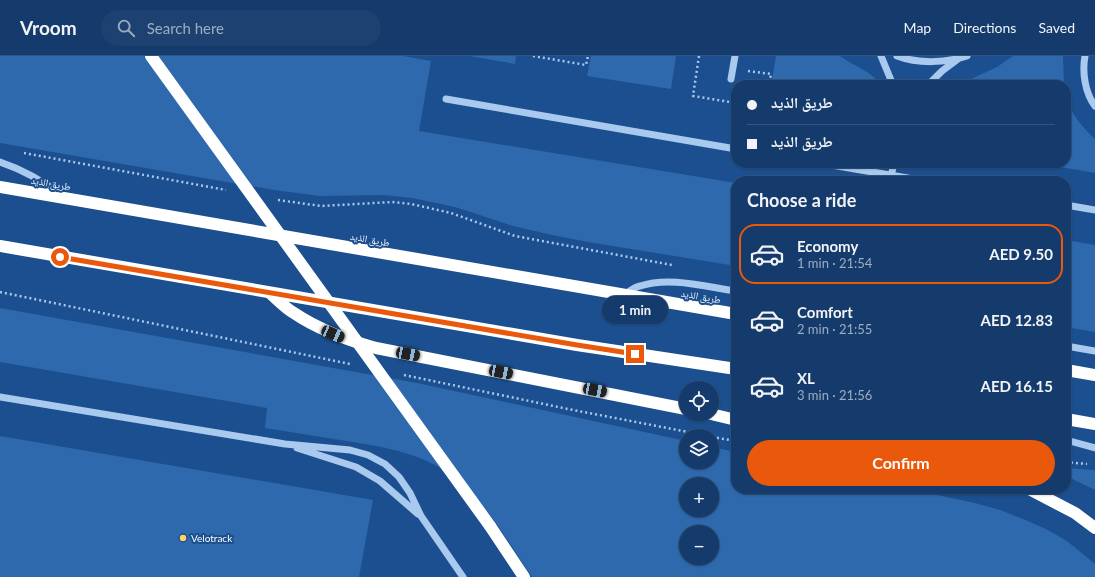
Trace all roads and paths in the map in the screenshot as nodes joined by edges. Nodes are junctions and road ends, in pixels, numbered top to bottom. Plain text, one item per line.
1 (151, 56) edge
2 (533, 56) edge
3 (588, 56) edge
4 (699, 56) edge
5 (734, 56) edge
6 (881, 56) edge
7 (897, 56) edge
8 (967, 56) edge
9 (1085, 56) edge
10 (958, 59) junction
11 (733, 69) junction
12 (731, 79) dead end
13 (769, 80) edge
14 (891, 80) edge
15 (933, 80) edge
16 (446, 99) dead end
17 (731, 102) edge
18 (1095, 106) edge
19 (731, 148) edge
20 (23, 153) dead end
21 (0, 162) edge
22 (844, 168) edge
23 (882, 176) edge
24 (0, 187) edge
25 (233, 192) dead end
26 (65, 198) junction
27 (272, 199) dead end
28 (1071, 206) edge
29 (1095, 210) edge
30 (0, 246) edge
31 (676, 266) dead end
32 (731, 290) edge
33 (269, 293) junction
34 (623, 295) junction
35 (731, 313) edge
36 (1071, 347) edge
37 (1095, 351) edge
38 (731, 368) edge
39 (1071, 371) edge
40 (1095, 375) edge
41 (0, 397) edge
42 (679, 408) edge
43 (719, 416) edge
44 (731, 419) edge
45 (1071, 420) edge
46 (1095, 424) edge
47 (719, 438) edge
48 (731, 440) edge
49 (1071, 441) edge
50 (285, 444) junction
51 (1095, 448) edge
52 (1071, 462) edge
53 (1088, 464) dead end
54 (1039, 494) edge
55 (421, 516) junction
56 (1095, 528) edge
57 (463, 577) edge
58 (524, 577) edge

1 - 58 highway, bridge
2 - 3 path
4 - 17 path
5 - 11 street
6 - 14 street
7 - 10 street
8 - 10 street
9 - 18 street
10 - 15 street
11 - 12 street
11 - 13 path
16 - 19 street
20 - 25 path
21 - 26 street
22 - 23 street
24 - 26 highway, طريق الذيد
26 - 34 highway, طريق الذيد
27 - 31 path
28 - 29 street
30 - 33 highway
32 - 34 street
33 - 38 highway
33 - 42 highway
34 - 35 highway, طريق الذيد
36 - 37 street
39 - 40 highway
41 - 50 street
43 - 44 highway
45 - 46 highway
47 - 48 path
49 - 51 street
50 - 55 street
50 - 55 street
52 - 53 path
54 - 56 highway
55 - 57 street

